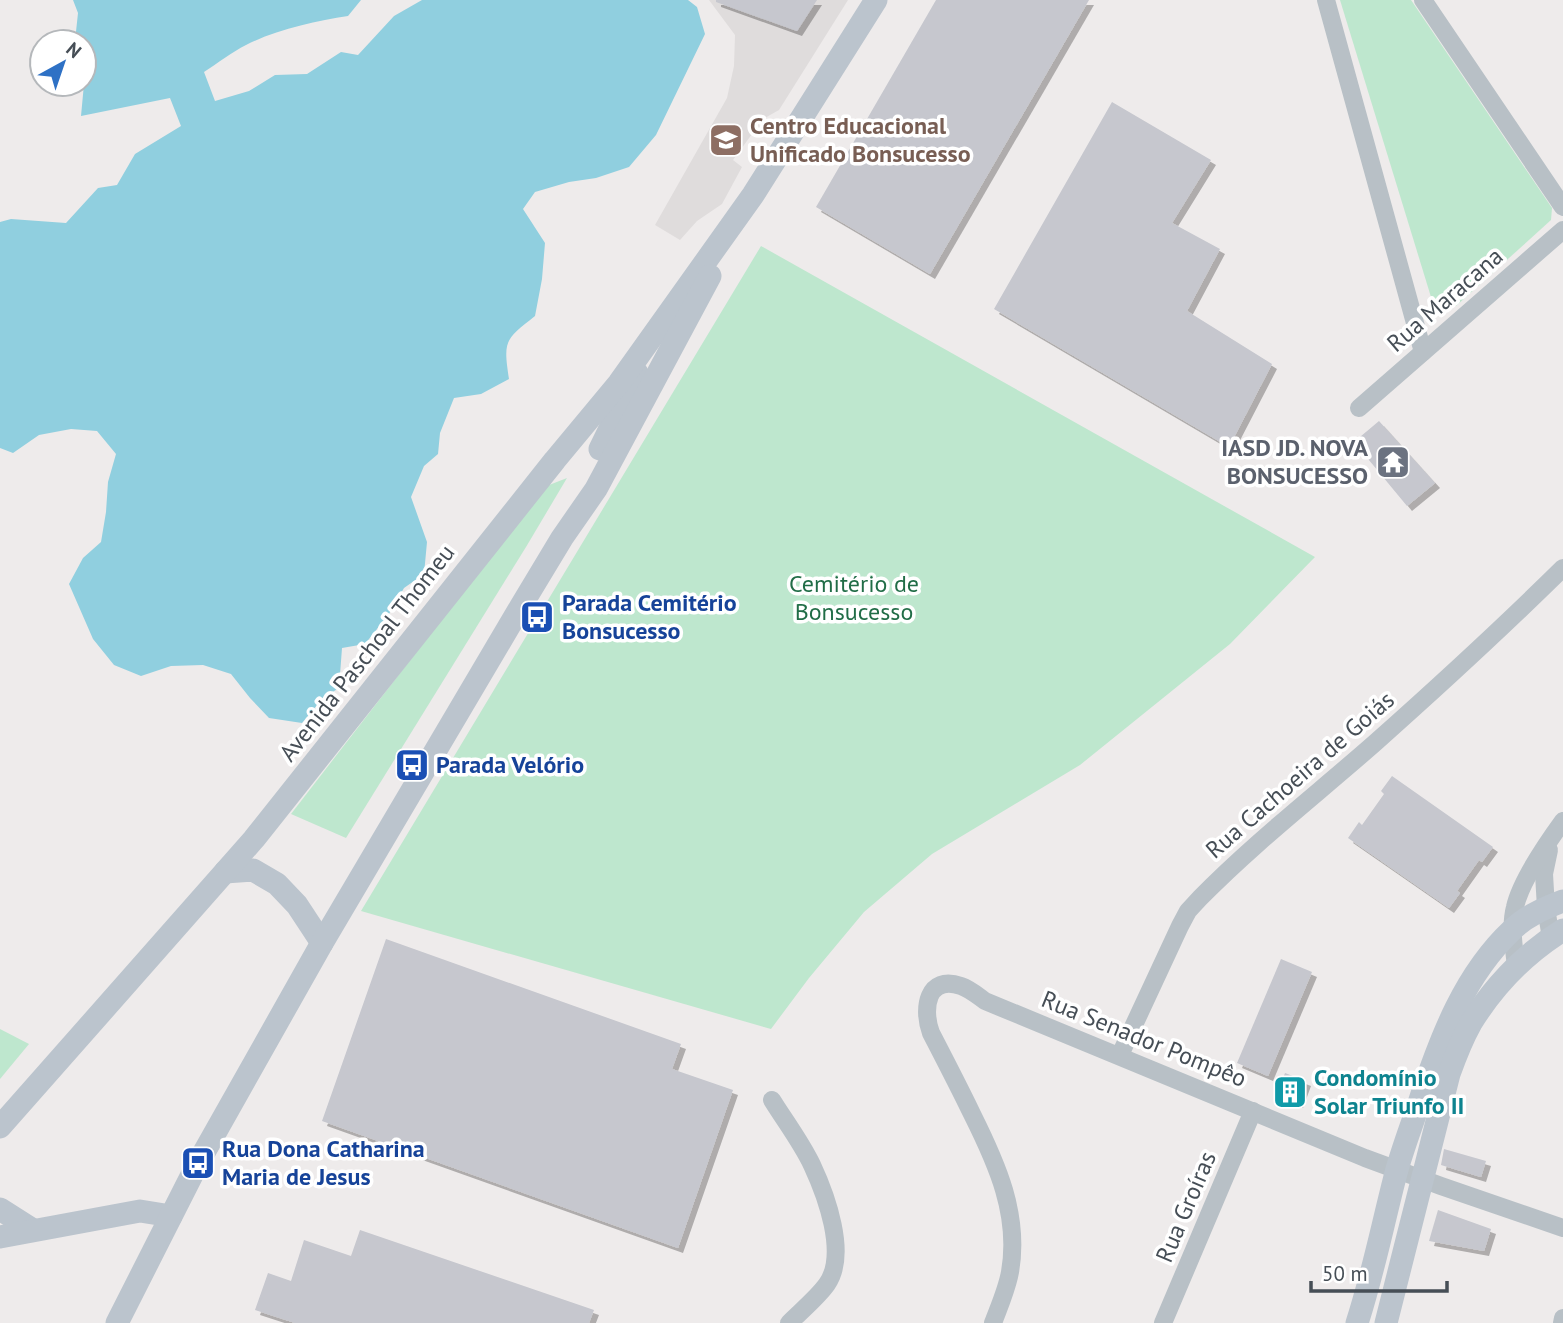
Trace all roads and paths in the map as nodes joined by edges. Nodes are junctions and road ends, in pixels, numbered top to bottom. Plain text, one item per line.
1 (876, 0) edge
2 (1326, 0) edge
3 (1423, 0) edge
4 (753, 195) junction
5 (1563, 207) edge
6 (1563, 230) edge
7 (653, 335) junction
8 (1423, 352) junction
9 (1359, 408) dead end
10 (562, 538) junction
11 (1563, 568) edge
12 (1563, 821) edge
13 (1552, 836) junction
14 (225, 872) junction
15 (1555, 905) edge
16 (1513, 929) junction
17 (1557, 934) edge
18 (322, 943) junction
19 (1516, 967) junction
20 (1120, 1055) junction
21 (772, 1100) dead end
22 (1253, 1111) junction
23 (0, 1127) edge
24 (1397, 1170) junction
25 (1423, 1179) junction
26 (0, 1209) edge
27 (171, 1216) junction
28 (1563, 1228) edge
29 (33, 1230) junction
30 (0, 1237) edge
31 (117, 1323) edge
32 (789, 1323) edge
33 (993, 1323) edge
34 (1163, 1323) edge
35 (1357, 1323) edge
36 (1386, 1323) edge

1 - 4 main road, Avenida Paschoal Thomeu
2 - 8 street
3 - 5 street
4 - 7 main road, Avenida Paschoal Thomeu
4 - 10 main road, Avenida Paschoal Thomeu
6 - 8 street, Rua Maracana
7 - 10 main road
7 - 14 main road, Avenida Paschoal Thomeu
8 - 9 street, Rua Maracana
10 - 18 main road
11 - 20 street, Rua Cachoeira de Goiás
12 - 13 street
13 - 15 street
13 - 16 street
14 - 18 main road
14 - 23 main road, Avenida Paschoal Thomeu
15 - 16 main road
15 - 17 street
16 - 19 street
16 - 24 main road
17 - 19 main road
18 - 27 main road
19 - 25 main road
20 - 22 street, Rua Senador Pompêo
20 - 33 street, Rua Senador Pompêo
21 - 32 street
22 - 24 street, Rua Senador Pompêo
22 - 34 street, Rua Groíras
24 - 25 street, Rua Senador Pompêo
24 - 35 main road
25 - 28 street, Rua Senador Pompêo
25 - 36 main road
26 - 29 main road
27 - 29 main road
27 - 31 main road
29 - 30 main road

